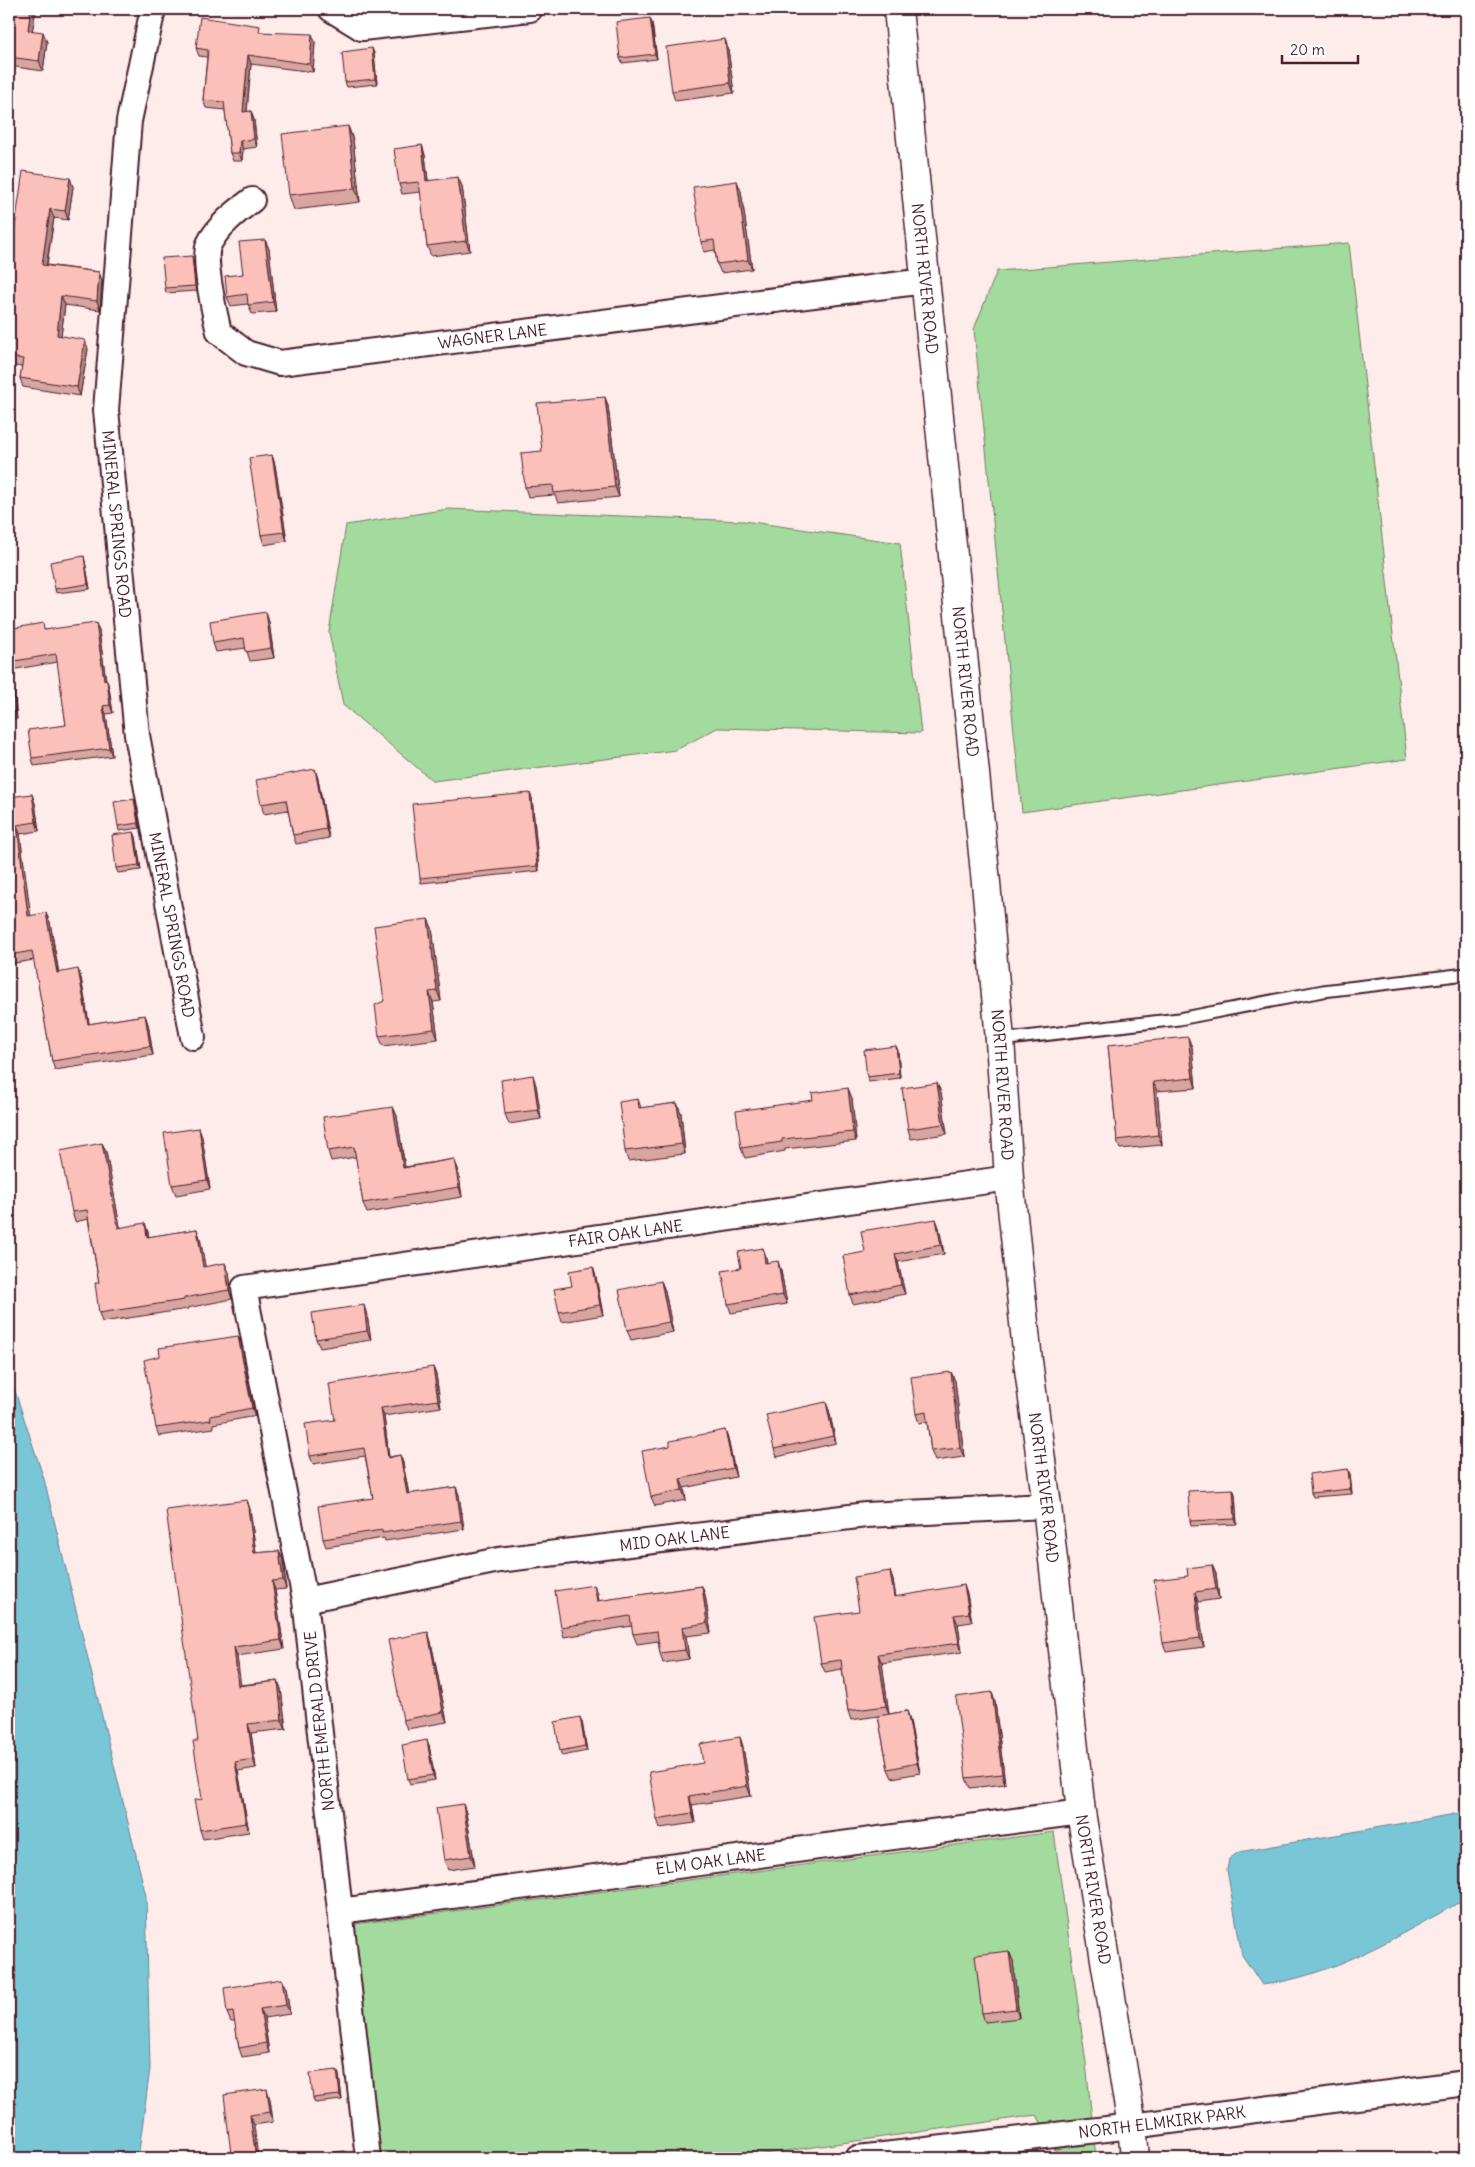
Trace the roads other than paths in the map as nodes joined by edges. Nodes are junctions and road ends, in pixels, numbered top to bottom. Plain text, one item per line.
1 (153, 9) edge
2 (331, 9) edge
3 (530, 9) edge
4 (898, 9) edge
5 (363, 18) edge
6 (252, 200) dead end
7 (925, 281) junction
8 (1466, 974) edge
9 (192, 1037) dead end
10 (1000, 1040) junction
11 (1009, 1178) junction
12 (244, 1288) joint
13 (1047, 1506) junction
14 (305, 1600) junction
15 (1081, 1812) junction
16 (340, 1911) junction
17 (1466, 2083) edge
18 (1132, 2126) junction
19 (368, 2158) edge
20 (858, 2158) edge
21 (1135, 2158) edge

1 - 9 street, MINERAL SPRINGS ROAD
2 - 5 street
3 - 5 street
4 - 7 street, NORTH RIVER ROAD
6 - 7 street, WAGNER LANE
7 - 10 street, NORTH RIVER ROAD
8 - 10 lane
10 - 11 street, NORTH RIVER ROAD
11 - 12 street, FAIR OAK LANE
11 - 13 street, NORTH RIVER ROAD
12 - 14 street, NORTH EMERALD DRIVE
13 - 14 street, MID OAK LANE
13 - 15 street, NORTH RIVER ROAD
14 - 16 street, NORTH EMERALD DRIVE
15 - 16 street, ELM OAK LANE
15 - 18 street, NORTH RIVER ROAD
16 - 19 street, NORTH EMERALD DRIVE
17 - 18 street, NORTH ELMKIRK PARK
18 - 20 street, NORTH ELMKIRK PARK
18 - 21 street, NORTH RIVER ROAD

